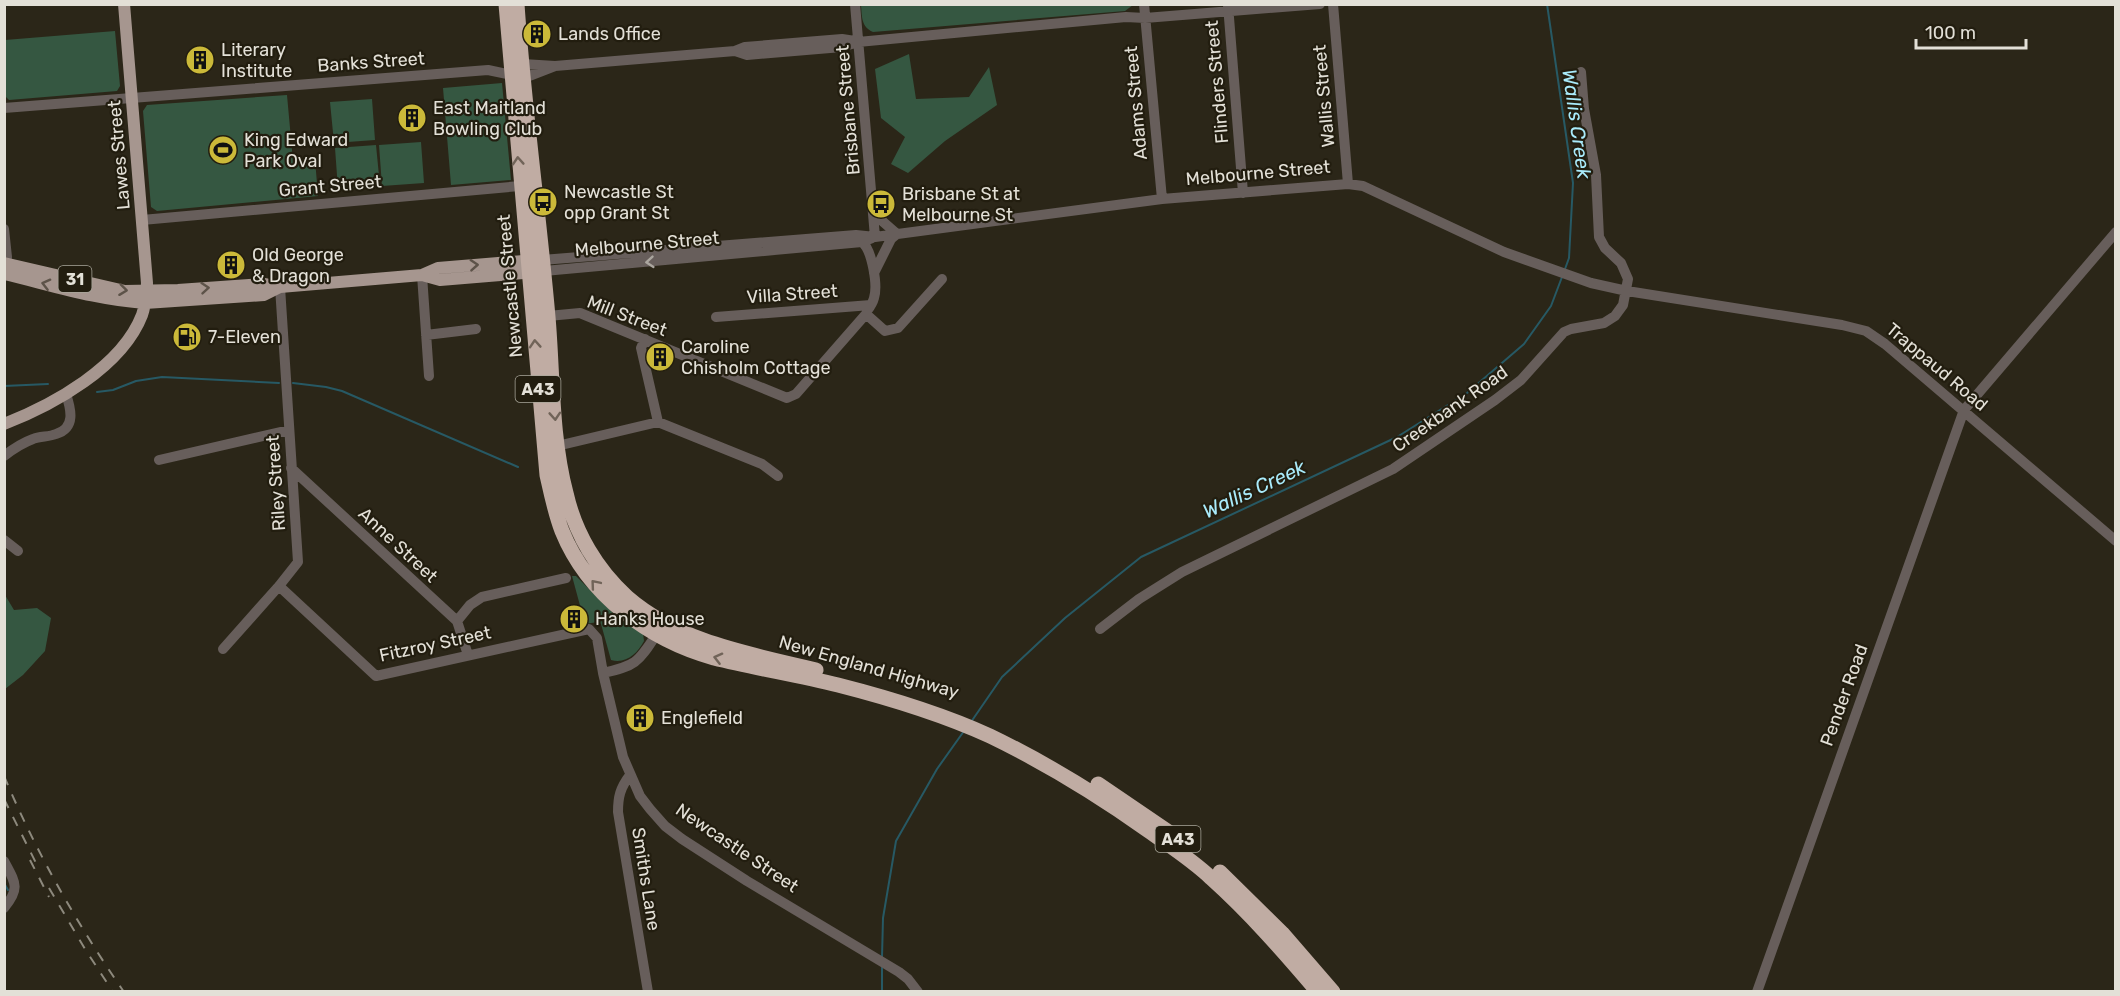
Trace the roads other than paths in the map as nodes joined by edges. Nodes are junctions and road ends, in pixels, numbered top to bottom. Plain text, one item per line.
1 (124, 4) edge
2 (506, 4) edge
3 (517, 4) edge
4 (855, 4) edge
5 (1144, 4) edge
6 (1320, 4) edge
7 (1333, 4) edge
8 (1228, 8) edge
9 (1145, 18) junction
10 (858, 42) junction
11 (517, 69) junction
12 (488, 70) junction
13 (1581, 72) dead end
14 (132, 98) junction
15 (4, 108) edge
16 (1348, 184) junction
17 (520, 186) junction
18 (1243, 193) junction
19 (1162, 199) junction
20 (873, 213) junction
21 (142, 220) junction
22 (4, 229) edge
23 (2115, 232) edge
24 (897, 234) junction
25 (875, 237) junction
26 (862, 242) junction
27 (536, 266) junction
28 (5, 268) edge
29 (874, 273) junction
30 (422, 275) junction
31 (942, 279) dead end
32 (280, 287) junction
33 (1626, 291) junction
34 (146, 298) junction
35 (868, 309) junction
36 (548, 316) junction
37 (716, 316) dead end
38 (476, 329) dead end
39 (426, 335) junction
40 (645, 339) junction
41 (429, 376) dead end
42 (66, 394) junction
43 (1964, 410) junction
44 (658, 422) junction
45 (4, 424) edge
46 (289, 430) junction
47 (550, 447) junction
48 (4, 456) edge
49 (159, 460) dead end
50 (291, 468) junction
51 (778, 476) dead end
52 (4, 540) edge
53 (2115, 541) edge
54 (18, 551) dead end
55 (566, 578) dead end
56 (279, 586) junction
57 (457, 621) junction
58 (659, 628) junction
59 (1100, 629) dead end
60 (593, 632) joint
61 (224, 649) dead end
62 (468, 655) junction
63 (603, 673) junction
64 (990, 731) junction
65 (630, 776) junction
66 (4, 861) edge
67 (4, 908) edge
68 (648, 992) edge
69 (918, 992) edge
70 (1318, 992) edge
71 (1334, 992) edge
72 (1757, 992) edge

1 - 14 main road, Lawes Street
2 - 11 highway, Newcastle Street / A43
3 - 11 highway, Newcastle Street / A43
4 - 10 street, Brisbane Street
5 - 9 street, Adams Street
6 - 8 street, Banks Street
7 - 16 street, Wallis Street
8 - 9 street, Banks Street
8 - 18 street, Flinders Street
9 - 10 street, Banks Street
9 - 19 street, Adams Street
10 - 11 street, Banks Street
10 - 20 street, Brisbane Street
11 - 12 street, Banks Street
11 - 12 street, Banks Street
17 -> 11 highway, Newcastle Street / A43
11 - 27 highway, Newcastle Street / A43
12 - 14 street, Banks Street
13 - 33 street
14 - 15 street, Banks Street
14 - 21 main road, Lawes Street
16 - 18 street, Melbourne Street
16 - 33 street, Melbourne Street
17 - 21 street, Grant Street
17 - 27 highway, Newcastle Street / A43
18 - 19 street, Melbourne Street
19 - 24 street, Melbourne Street
20 - 24 street
20 - 25 street, Brisbane Street
21 - 34 main road, Lawes Street
22 - 28 street
23 - 43 street
24 - 25 street, Melbourne Street
24 - 29 street
25 - 26 street, Melbourne Street
25 - 27 street, Melbourne Street
26 -> 27 street, Melbourne Street
26 - 29 street
27 - 30 main road, Melbourne Street / 31
27 - 36 highway, Newcastle Street / A43
47 -> 27 highway, Newcastle Street / A43
28 - 34 main road, Melbourne Street / 31
29 - 35 street
30 - 32 main road, Melbourne Street / 31
30 - 39 street
31 - 35 street
32 - 34 main road, Melbourne Street / 31
32 - 46 street, Riley Street
33 - 43 street, Trappaud Road
33 - 59 street, Creekbank Road
34 - 42 main road
35 - 37 street, Villa Street
35 - 40 street, Mill Street
36 - 40 street, Mill Street
36 -> 47 highway, Newcastle Street / A43
38 - 39 street
39 - 41 street
40 - 44 street
42 - 45 main road
42 - 48 street
43 - 53 street, Trappaud Road
43 - 72 street, Pender Road
44 - 47 street
44 - 51 street
46 - 49 street
46 - 50 street, Riley Street
47 - 58 highway, Newcastle Street / A43
50 - 56 street, Riley Street
50 - 57 street, Anne Street
52 - 54 street
55 - 57 street
56 - 61 street, Riley Street
56 - 62 street, Fitzroy Street
57 - 62 street, Anne Street
58 - 63 street
58 - 64 highway, New England Highway / A43
60 - 62 street, Fitzroy Street
60 - 63 street, Newcastle Street
63 - 65 street, Newcastle Street
64 - 70 highway, New England Highway / A43
64 - 71 highway, New England Highway / A43
65 - 68 street, Smiths Lane
65 - 69 street, Newcastle Street
66 - 67 street

